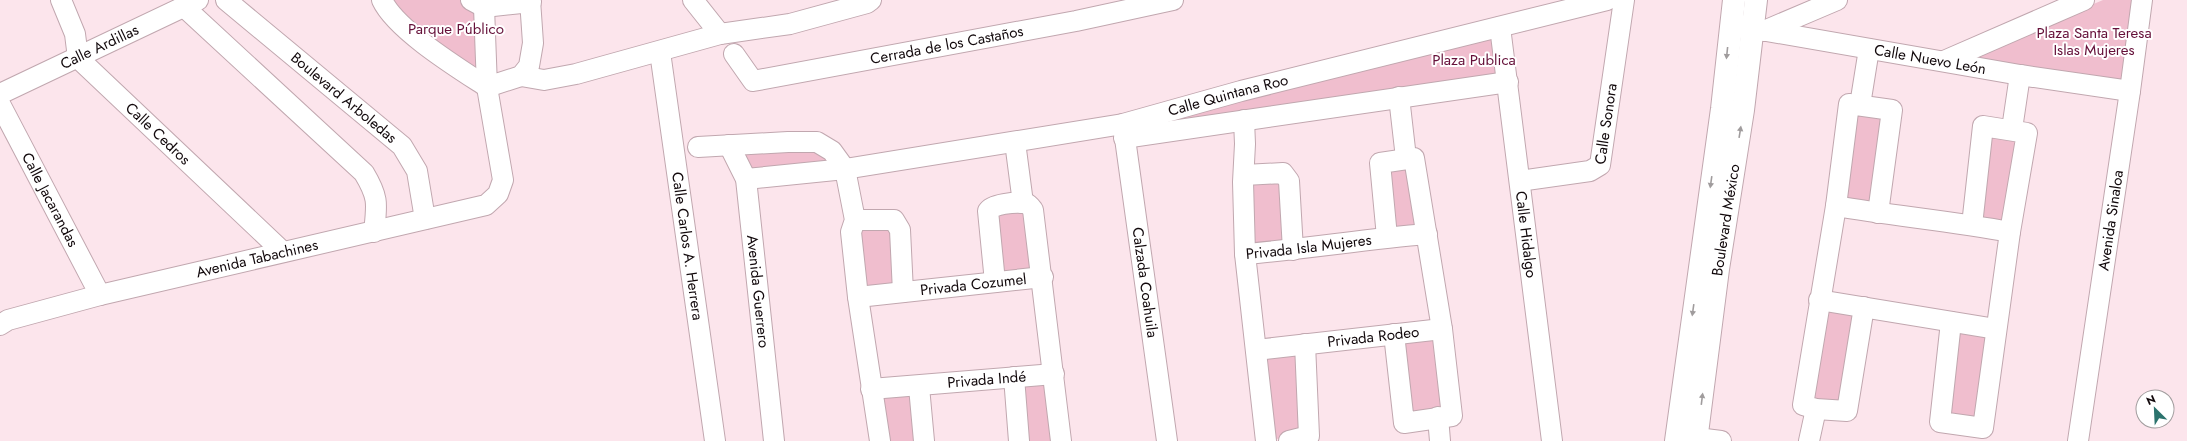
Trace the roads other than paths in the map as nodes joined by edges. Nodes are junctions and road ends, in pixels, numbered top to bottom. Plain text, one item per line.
1 (61, 0) edge
2 (226, 0) edge
3 (382, 0) edge
4 (693, 0) edge
5 (871, 0) edge
6 (1172, 0) edge
7 (1607, 0) edge
8 (1624, 0) edge
9 (1734, 0) edge
10 (1756, 0) edge
11 (1837, 0) edge
12 (2084, 0) edge
13 (2142, 0) edge
14 (530, 1) edge
15 (191, 3) edge
16 (478, 3) edge
17 (1730, 24) junction
18 (1500, 27) junction
19 (1758, 30) junction
20 (720, 34) junction
21 (1869, 49) junction
22 (660, 52) junction
23 (734, 54) dead end
24 (78, 58) junction
25 (1944, 61) junction
26 (2020, 75) junction
27 (521, 76) junction
28 (1508, 82) junction
29 (487, 87) junction
30 (2130, 90) junction
31 (0, 94) edge
32 (1399, 97) junction
33 (0, 104) edge
34 (1860, 105) junction
35 (1244, 120) junction
36 (2012, 129) junction
37 (1124, 131) junction
38 (1015, 142) junction
39 (729, 145) junction
40 (698, 147) dead end
41 (1406, 158) junction
42 (844, 169) junction
43 (1244, 175) junction
44 (746, 179) junction
45 (1520, 181) junction
46 (1023, 202) junction
47 (1836, 206) junction
48 (1878, 214) junction
49 (425, 218) junction
50 (855, 220) junction
51 (1972, 225) junction
52 (374, 232) junction
53 (2010, 232) junction
54 (1427, 234) junction
55 (1387, 237) junction
56 (1294, 250) junction
57 (283, 252) junction
58 (1245, 254) junction
59 (1043, 277) junction
60 (996, 282) junction
61 (903, 292) junction
62 (100, 296) junction
63 (858, 297) junction
64 (1819, 300) junction
65 (1864, 307) junction
66 (3, 316) edge
67 (1951, 322) junction
68 (1442, 328) junction
69 (1996, 330) junction
70 (1394, 334) junction
71 (1305, 344) junction
72 (1256, 350) junction
73 (1054, 374) junction
74 (1014, 377) junction
75 (919, 387) junction
76 (871, 389) junction
77 (1816, 409) junction
78 (1438, 417) junction
79 (1968, 434) edge
80 (1682, 440) edge
81 (715, 441) edge
82 (774, 441) edge
83 (880, 441) edge
84 (924, 441) edge
85 (1019, 441) edge
86 (1061, 441) edge
87 (1167, 441) edge
88 (1266, 441) edge
89 (1289, 441) edge
90 (1440, 441) edge
91 (1552, 441) edge
92 (1721, 441) edge
93 (1809, 441) edge
94 (2078, 441) edge

1 - 24 street
2 - 49 street, Boulevard Arboledas
3 - 29 street
4 - 20 street
5 - 20 street
6 - 23 street, Cerrada de los Castaños
7 - 18 street, Calle Quintana Roo
8 - 45 street, Calle Sonora
9 - 17 main road, Boulevard México
10 - 19 main road, Boulevard México
11 - 19 street
12 - 25 street
13 - 30 street, Avenida Sinaloa
14 - 16 street
14 - 27 street
15 - 24 street, Calle Ardillas
15 - 52 street
16 - 29 street
17 - 19 street, Calle Nuevo León
17 -> 80 main road, Boulevard México
18 - 28 street, Calle Hidalgo
18 - 37 street, Calle Quintana Roo
19 - 21 street, Calle Nuevo León
80 -> 19 main road, Boulevard México
20 - 22 street
21 - 25 street, Calle Nuevo León
21 - 34 street
22 - 27 street
22 - 81 street, Calle Carlos A. Herrera
24 - 31 street, Calle Ardillas
24 - 57 street, Calle Cedros
25 - 26 street, Calle Nuevo León
26 - 30 street, Calle Nuevo León
26 - 36 street
27 - 29 street
28 - 32 street, Calle Quintana Roo
28 - 45 street, Calle Hidalgo
29 - 49 street, Avenida Tabachines
30 - 94 street, Avenida Sinaloa
32 - 35 street, Calle Quintana Roo
32 - 41 street
33 - 62 street, Calle Jacarandas
34 - 47 street
34 - 48 street
35 - 37 street, Calle Quintana Roo
35 - 43 street, Privada Isla Mujeres
36 - 51 street
36 - 53 street
37 - 38 street, Calle Quintana Roo
37 - 87 street, Calzada Coahuila
38 - 42 street, Calle Quintana Roo
38 - 46 street
39 - 40 street
39 - 42 street
39 - 44 street, Avenida Guerrero
41 - 54 street
41 - 55 street
42 - 44 street, Calle Quintana Roo
42 - 50 street
43 - 56 street
43 - 58 street, Privada Isla Mujeres
44 - 82 street, Avenida Guerrero
45 - 91 street, Calle Hidalgo
46 - 59 street
46 - 60 street
47 - 48 street
47 - 64 street
48 - 51 street
49 - 52 street, Avenida Tabachines
50 - 61 street, Privada Cozumel
50 - 63 street
51 - 53 street
52 - 57 street, Avenida Tabachines
53 - 69 street
54 - 55 street, Privada Isla Mujeres
54 - 68 street
55 - 56 street, Privada Isla Mujeres
56 - 58 street, Privada Isla Mujeres
57 - 62 street, Avenida Tabachines
58 - 72 street
59 - 60 street, Privada Cozumel
59 - 73 street
60 - 61 street, Privada Cozumel
61 - 63 street, Privada Cozumel
62 - 66 street, Avenida Tabachines
63 - 76 street
64 - 65 street
64 - 77 street
65 - 67 street
65 - 77 street
67 - 69 street
67 - 79 street
68 - 70 street, Privada Rodeo
68 - 78 street
69 - 79 street
70 - 71 street, Privada Rodeo
70 - 78 street
71 - 72 street, Privada Rodeo
71 - 89 street
72 - 88 street
73 - 74 street, Privada Indé
73 - 86 street
74 - 75 street, Privada Indé
74 - 85 street
75 - 76 street, Privada Indé
75 - 84 street
76 - 83 street
77 - 93 street
78 - 90 street
80 - 92 street

